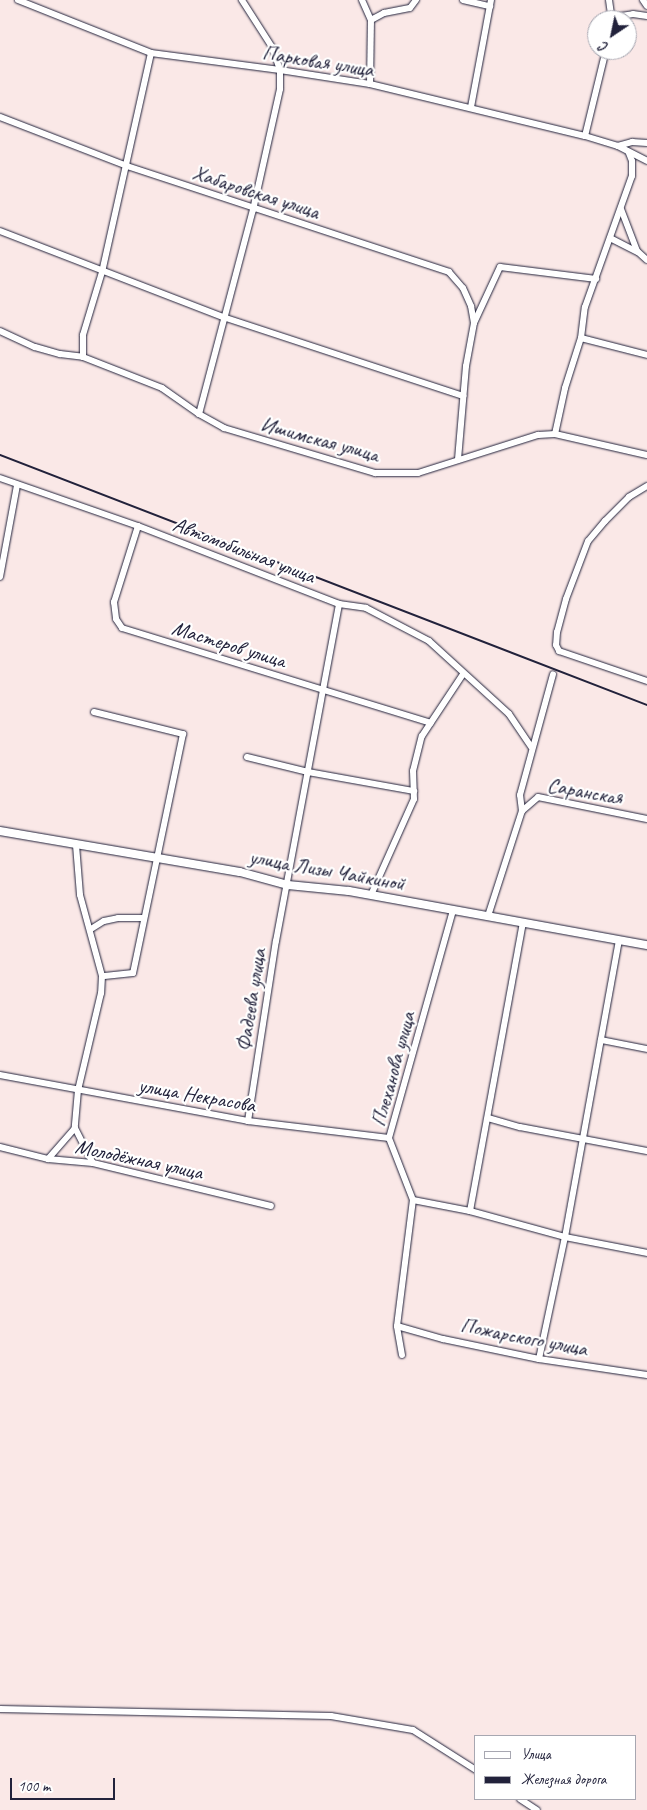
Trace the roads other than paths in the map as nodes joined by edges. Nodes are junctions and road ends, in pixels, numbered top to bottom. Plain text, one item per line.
1 (18, 0) edge
2 (242, 0) edge
3 (362, 0) edge
4 (416, 0) edge
5 (463, 0) edge
6 (643, 0) edge
7 (248, 3) edge
8 (490, 3) edge
9 (647, 6) edge
10 (371, 20) junction
11 (151, 53) junction
12 (604, 60) edge
13 (280, 70) junction
14 (370, 84) junction
15 (471, 108) junction
16 (0, 117) edge
17 (585, 136) junction
18 (647, 143) edge
19 (618, 146) junction
20 (629, 153) junction
21 (647, 161) edge
22 (127, 166) junction
23 (621, 209) junction
24 (253, 210) junction
25 (0, 231) edge
26 (610, 238) junction
27 (637, 251) junction
28 (647, 259) edge
29 (102, 272) junction
30 (596, 279) junction
31 (226, 318) junction
32 (474, 324) junction
33 (0, 332) edge
34 (581, 338) junction
35 (647, 355) edge
36 (83, 357) junction
37 (463, 396) junction
38 (199, 414) junction
39 (555, 434) junction
40 (647, 455) edge
41 (458, 460) junction
42 (0, 478) edge
43 (17, 485) junction
44 (647, 486) edge
45 (138, 526) junction
46 (0, 577) edge
47 (338, 604) junction
48 (463, 674) junction
49 (553, 674) dead end
50 (647, 681) edge
51 (322, 689) junction
52 (94, 712) dead end
53 (431, 722) junction
54 (531, 747) junction
55 (247, 757) dead end
56 (308, 772) junction
57 (414, 791) junction
58 (522, 811) junction
59 (647, 819) edge
60 (0, 831) edge
61 (76, 845) junction
62 (158, 858) junction
63 (288, 885) junction
64 (371, 895) junction
65 (453, 910) junction
66 (488, 916) junction
67 (142, 918) junction
68 (523, 923) junction
69 (91, 929) junction
70 (619, 940) junction
71 (647, 945) edge
72 (102, 976) junction
73 (601, 1040) junction
74 (647, 1049) edge
75 (0, 1075) edge
76 (78, 1090) junction
77 (488, 1118) junction
78 (248, 1121) junction
79 (75, 1128) junction
80 (582, 1137) junction
81 (389, 1138) junction
82 (0, 1147) edge
83 (647, 1151) edge
84 (48, 1159) junction
85 (93, 1163) junction
86 (413, 1200) junction
87 (271, 1206) dead end
88 (470, 1211) junction
89 (565, 1238) junction
90 (647, 1253) edge
91 (396, 1326) junction
92 (402, 1355) dead end
93 (538, 1359) junction
94 (647, 1376) edge
95 (0, 1709) edge
96 (474, 1769) edge
97 (522, 1800) edge
98 (537, 1810) edge

1 - 11 street, Парковая улица
2 - 7 street
3 - 10 street
4 - 10 street
5 - 8 street
6 - 9 street
7 - 13 street
8 - 15 street
10 - 14 street
11 - 13 street, Парковая улица
11 - 22 street
12 - 17 street
13 - 14 street, Парковая улица
13 - 24 street
14 - 15 street, Парковая улица
15 - 17 street, Парковая улица
16 - 22 street, Хабаровская улица
17 - 19 street, Парковая улица
18 - 19 street, Парковая улица
19 - 20 street, Парковая улица
20 - 21 street, Парковая улица
20 - 23 street
22 - 24 street, Хабаровская улица
22 - 29 street
23 - 26 street
23 - 27 street
24 - 31 street
24 - 32 street, Хабаровская улица
25 - 29 street
26 - 27 street
26 - 30 street
27 - 28 street
29 - 31 street
29 - 36 street
30 - 32 street, Хабаровская улица
30 - 34 street
31 - 37 street
31 - 38 street
32 - 37 street, Хабаровская улица
33 - 36 street, Ишимская улица
34 - 35 street
34 - 39 street
36 - 38 street, Ишимская улица
37 - 41 street, Хабаровская улица
38 - 41 street, Ишимская улица
39 - 40 street, Ишимская улица
39 - 41 street, Ишимская улица
42 - 43 street, Автомобильная улица
43 - 45 street, Автомобильная улица
43 - 46 street
44 - 50 street
45 - 47 street, Автомобильная улица
45 - 51 street, Мастеров улица
47 - 48 street, Автомобильная улица
47 - 51 street, Фадеева улица
48 - 53 street
48 - 54 street, Автомобильная улица
49 - 54 street
51 - 53 street, Мастеров улица
51 - 56 street, Фадеева улица
52 - 62 street
53 - 57 street
54 - 58 street
55 - 56 street
56 - 57 street
56 - 63 street, Фадеева улица
57 - 64 street
58 - 59 street, Саранская
58 - 66 street
60 - 61 street, улица Лизы Чайкиной
61 - 62 street, улица Лизы Чайкиной
61 - 69 street
62 - 63 street, улица Лизы Чайкиной
62 - 67 street
63 - 64 street, улица Лизы Чайкиной
63 - 78 street, Фадеева улица
64 - 65 street, улица Лизы Чайкиной
65 - 66 street, улица Лизы Чайкиной
65 - 81 street, Плеханова улица
66 - 68 street, улица Лизы Чайкиной
67 - 69 street
67 - 72 street
68 - 70 street, улица Лизы Чайкиной
68 - 77 street
69 - 72 street
70 - 71 street, улица Лизы Чайкиной
70 - 73 street
72 - 76 street
73 - 74 street
73 - 80 street
75 - 76 street, улица Некрасова
76 - 78 street, улица Некрасова
76 - 79 street
77 - 80 street
77 - 88 street
78 - 81 street, улица Некрасова
79 - 84 street
79 - 85 street
80 - 83 street
80 - 89 street
81 - 86 street, Плеханова улица
82 - 84 street, Молодёжная улица
84 - 85 street, Молодёжная улица
85 - 87 street, Молодёжная улица
86 - 88 street
86 - 91 street, Плеханова улица
88 - 89 street
89 - 90 street
89 - 93 street
91 - 92 street, Плеханова улица
91 - 93 street, Пожарского улица
93 - 94 street, Пожарского улица
95 - 96 street
97 - 98 street

